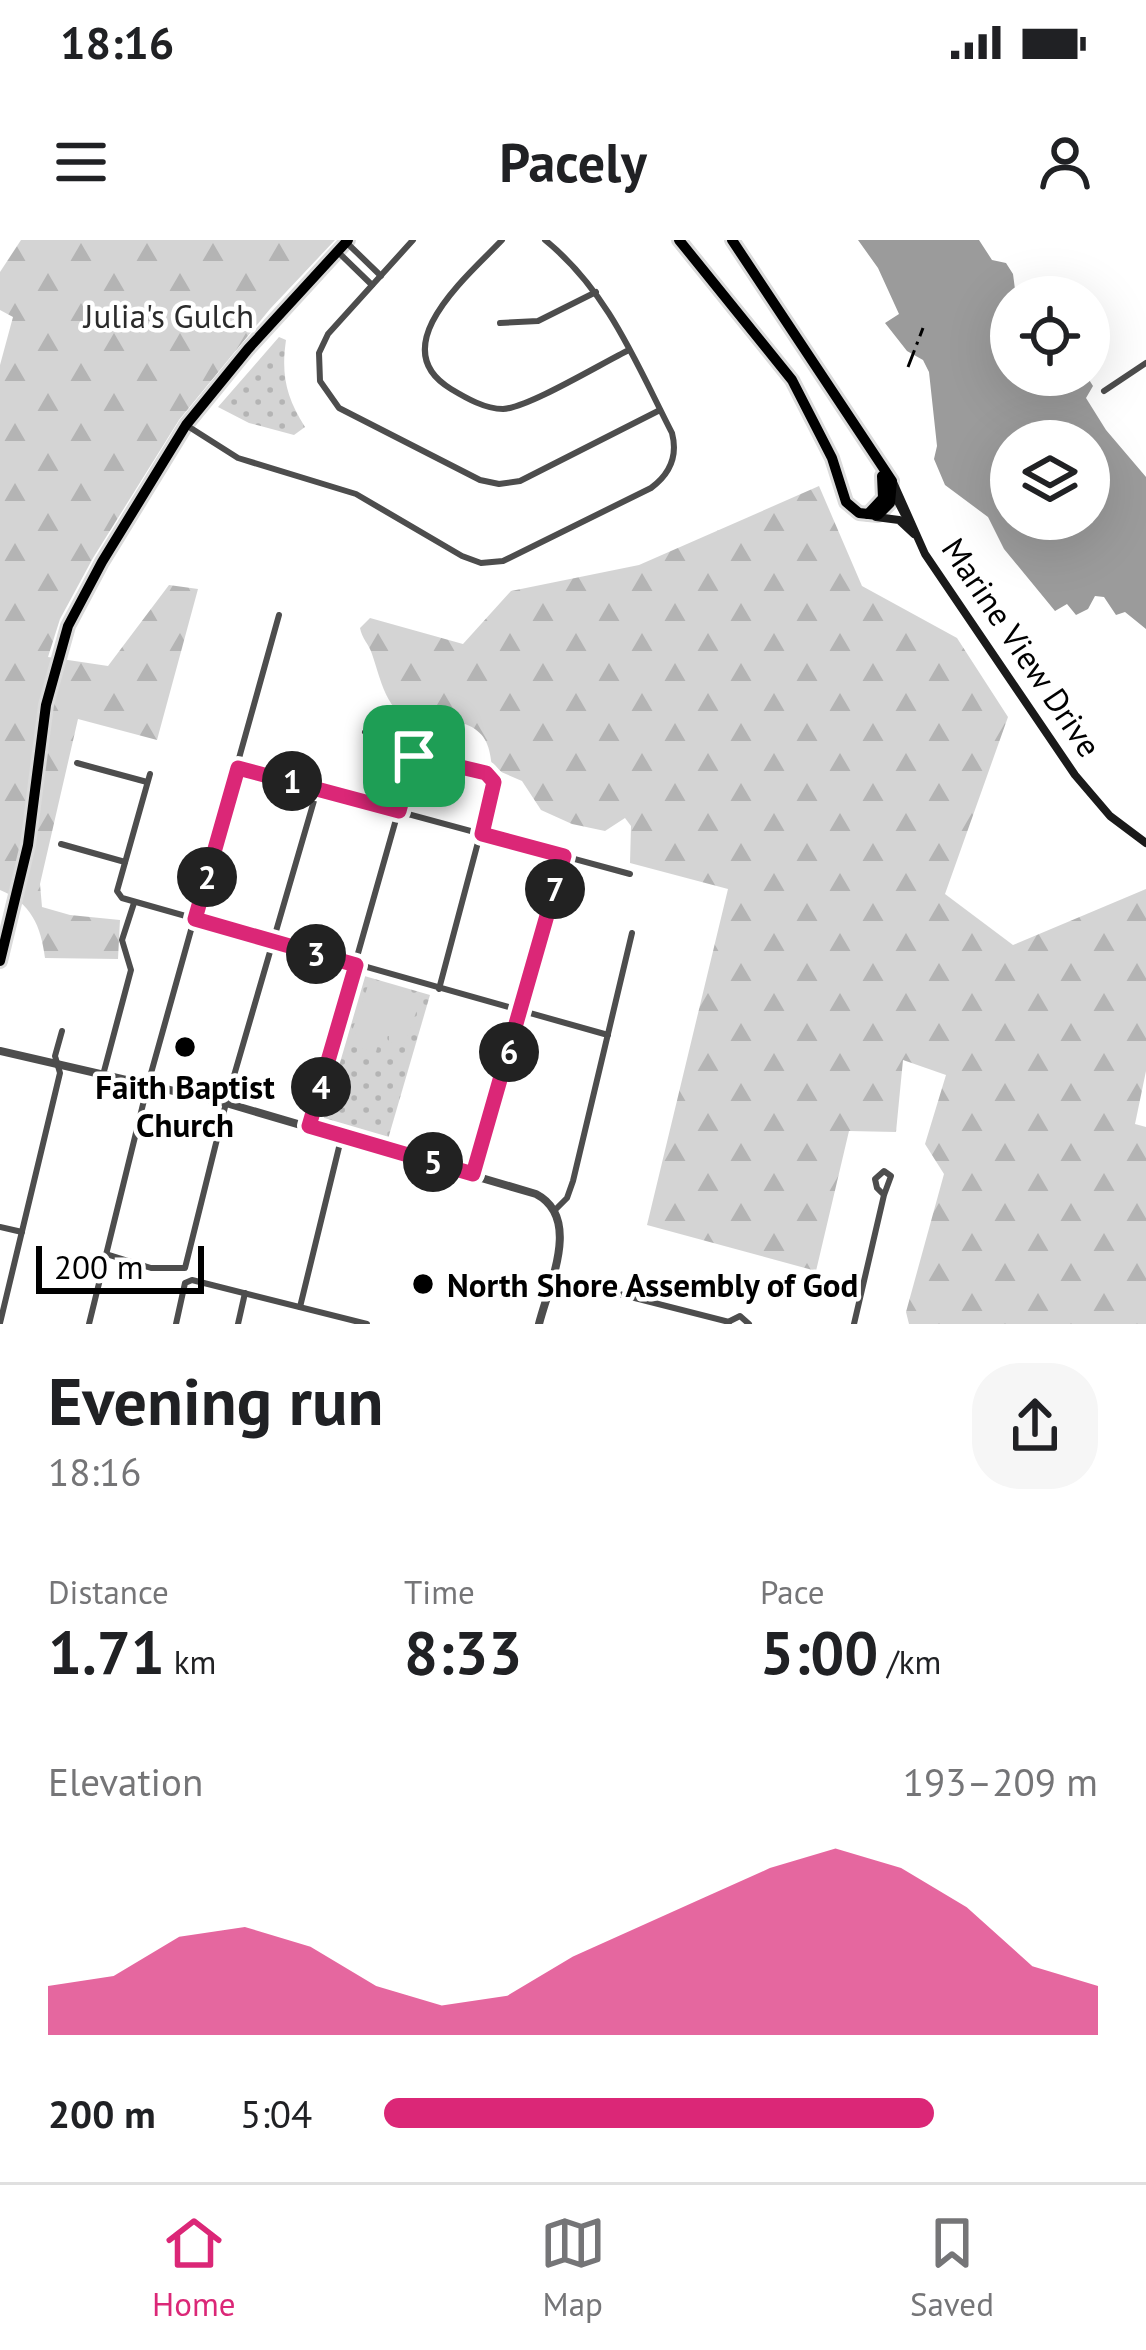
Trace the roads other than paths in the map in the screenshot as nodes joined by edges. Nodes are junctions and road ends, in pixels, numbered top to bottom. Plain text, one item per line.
1 (413, 240) edge
2 (502, 240) edge
3 (545, 240) edge
4 (679, 240) edge
5 (728, 240) edge
6 (344, 244) edge
7 (381, 276) junction
8 (373, 285) junction
9 (596, 292) junction
10 (500, 323) dead end
11 (629, 350) junction
12 (1146, 363) edge
13 (1110, 387) edge
14 (660, 410) junction
15 (186, 425) junction
16 (889, 483) junction
17 (894, 509) junction
18 (872, 513) junction
19 (913, 531) junction
20 (279, 615) dead end
21 (365, 732) dead end
22 (414, 756) junction
23 (77, 763) dead end
24 (238, 768) junction
25 (318, 787) junction
26 (399, 811) junction
27 (482, 834) junction
28 (1146, 843) edge
29 (62, 844) dead end
30 (564, 856) junction
31 (125, 862) junction
32 (631, 874) dead end
33 (134, 903) junction
34 (195, 919) junction
35 (632, 933) dead end
36 (274, 942) junction
37 (0, 961) edge
38 (356, 965) junction
39 (439, 989) junction
40 (520, 1010) junction
41 (62, 1031) dead end
42 (608, 1035) junction
43 (0, 1051) edge
44 (58, 1065) junction
45 (103, 1075) junction
46 (148, 1084) junction
47 (226, 1103) junction
48 (309, 1126) junction
49 (342, 1135) junction
50 (473, 1174) junction
51 (884, 1195) dead end
52 (556, 1209) junction
53 (0, 1227) edge
54 (22, 1232) junction
55 (106, 1254) junction
56 (245, 1293) junction
57 (619, 1294) dead end
58 (300, 1306) junction
59 (328, 1314) junction
60 (0, 1323) edge
61 (729, 1323) edge
62 (89, 1324) edge
63 (176, 1324) edge
64 (238, 1324) edge
65 (326, 1324) edge
66 (367, 1324) edge
67 (539, 1324) edge
68 (749, 1324) edge
69 (854, 1324) edge

1 - 7 street
2 - 11 street
3 - 9 street
4 - 18 main road
5 - 16 main road, Marine View Drive
6 - 7 street
6 - 8 street
6 - 15 main road
7 - 8 street
8 - 14 street
9 - 10 street
9 - 11 street
11 - 14 street
12 - 13 street
14 - 15 street
15 - 37 main road
16 - 17 main road
16 - 18 main road
16 - 19 main road, Marine View Drive
17 - 18 main road
17 - 19 main road, Marine View Drive
18 - 19 main road
19 - 28 main road, Marine View Drive
20 - 24 street
21 - 22 street
22 - 26 street
22 - 27 street
23 - 31 street
24 - 25 street
24 - 34 street
25 - 26 street
25 - 36 street
26 - 27 street
26 - 38 street
27 - 30 street
27 - 39 street
29 - 31 street
30 - 32 street
30 - 40 street
31 - 33 street
33 - 34 street
33 - 45 street
34 - 36 street
34 - 46 street
35 - 42 street
36 - 38 street
36 - 47 street
38 - 39 street
38 - 48 street
39 - 40 street
40 - 42 street
40 - 50 street
41 - 44 street
42 - 52 street
43 - 44 street
44 - 45 street
44 - 54 street
45 - 46 street
46 - 47 street
46 - 55 street
47 - 48 street
47 - 55 street
48 - 49 street
49 - 50 street
49 - 58 street
50 - 52 street
51 - 69 street
52 - 67 street
53 - 54 street
54 - 60 street
55 - 62 street
56 - 58 street
56 - 63 street
56 - 64 street
57 - 61 street
58 - 59 street
59 - 65 street
59 - 66 street
61 - 68 street

